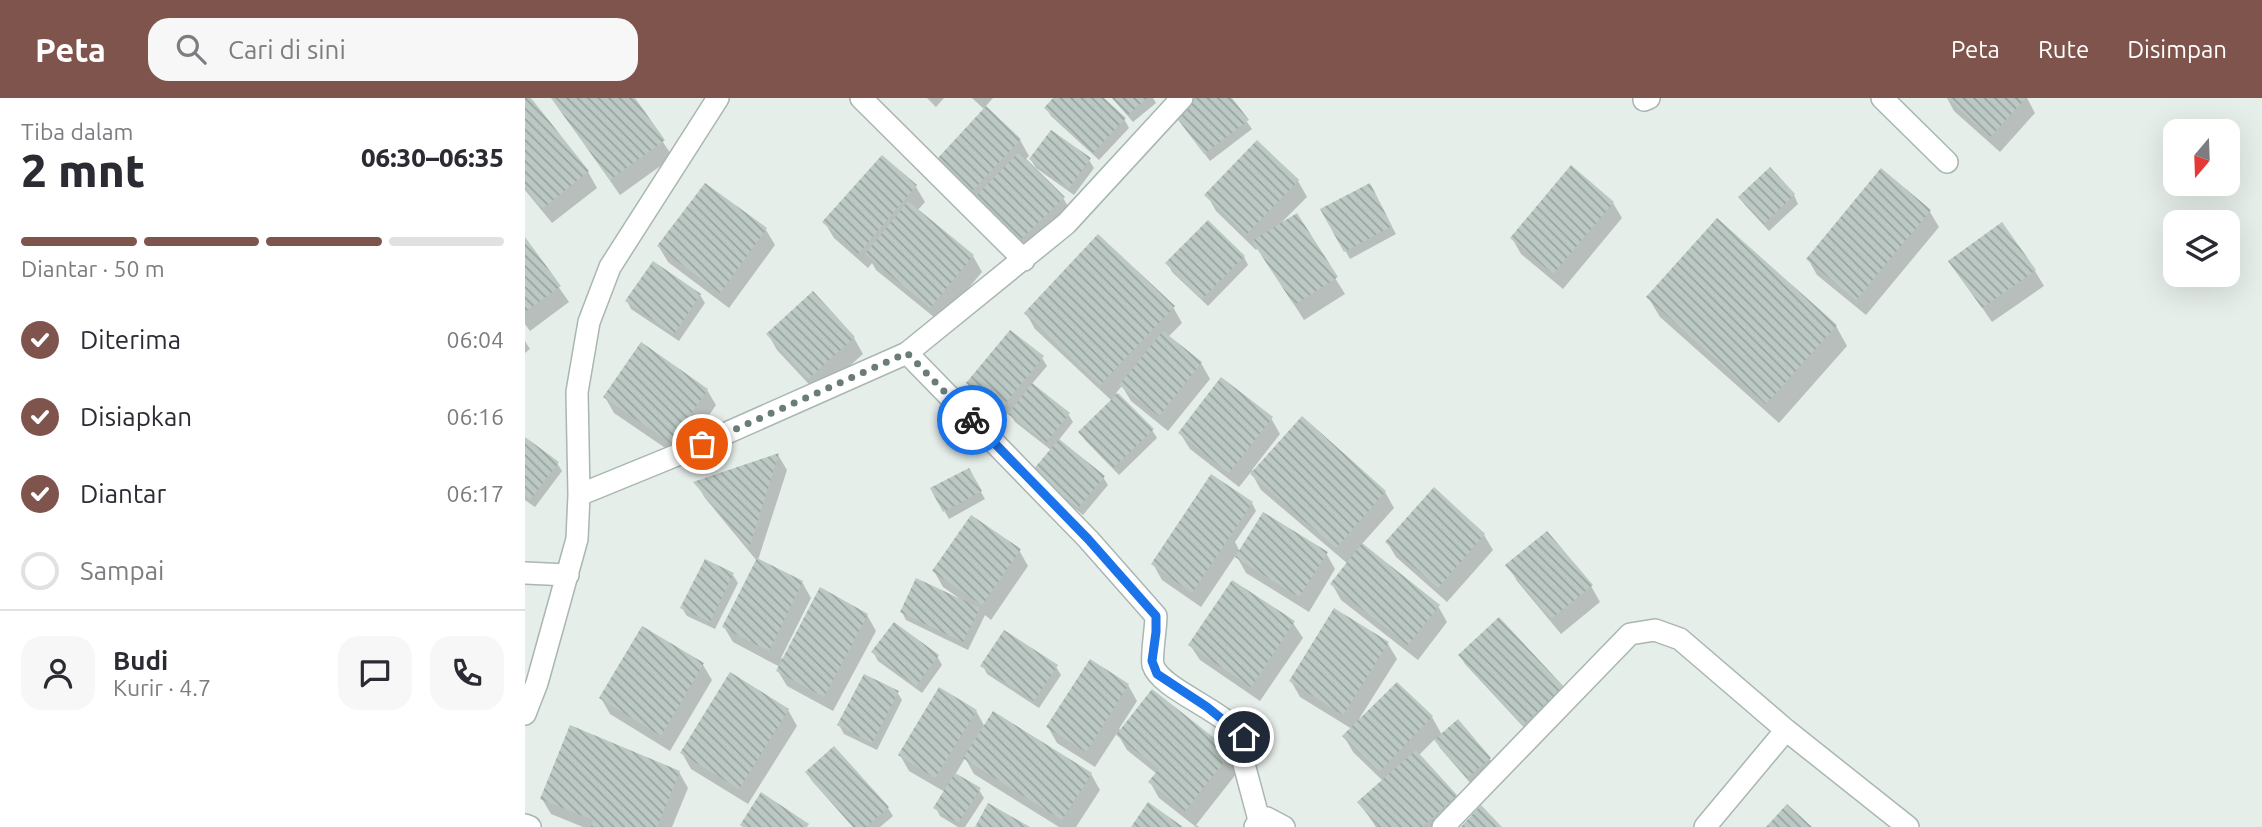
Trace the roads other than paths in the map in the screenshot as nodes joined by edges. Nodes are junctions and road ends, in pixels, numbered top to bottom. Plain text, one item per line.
1 (718, 98) edge
2 (861, 98) edge
3 (1182, 98) edge
4 (1882, 98) edge
5 (1947, 162) dead end
6 (1024, 260) junction
7 (907, 353) junction
8 (579, 495) junction
9 (525, 573) edge
10 (568, 575) junction
11 (525, 714) edge
12 (1786, 730) junction
13 (1257, 823) edge
14 (525, 825) edge
15 (530, 827) edge
16 (1284, 827) edge
17 (1443, 827) edge
18 (1705, 827) edge
19 (1908, 827) edge

1 - 8 street
2 - 6 street
3 - 6 street
4 - 5 street
6 - 7 street
7 - 8 street
7 - 13 street
8 - 10 street
9 - 10 street
10 - 11 street
12 - 17 street
12 - 18 street
12 - 19 street
13 - 16 street
14 - 15 street

